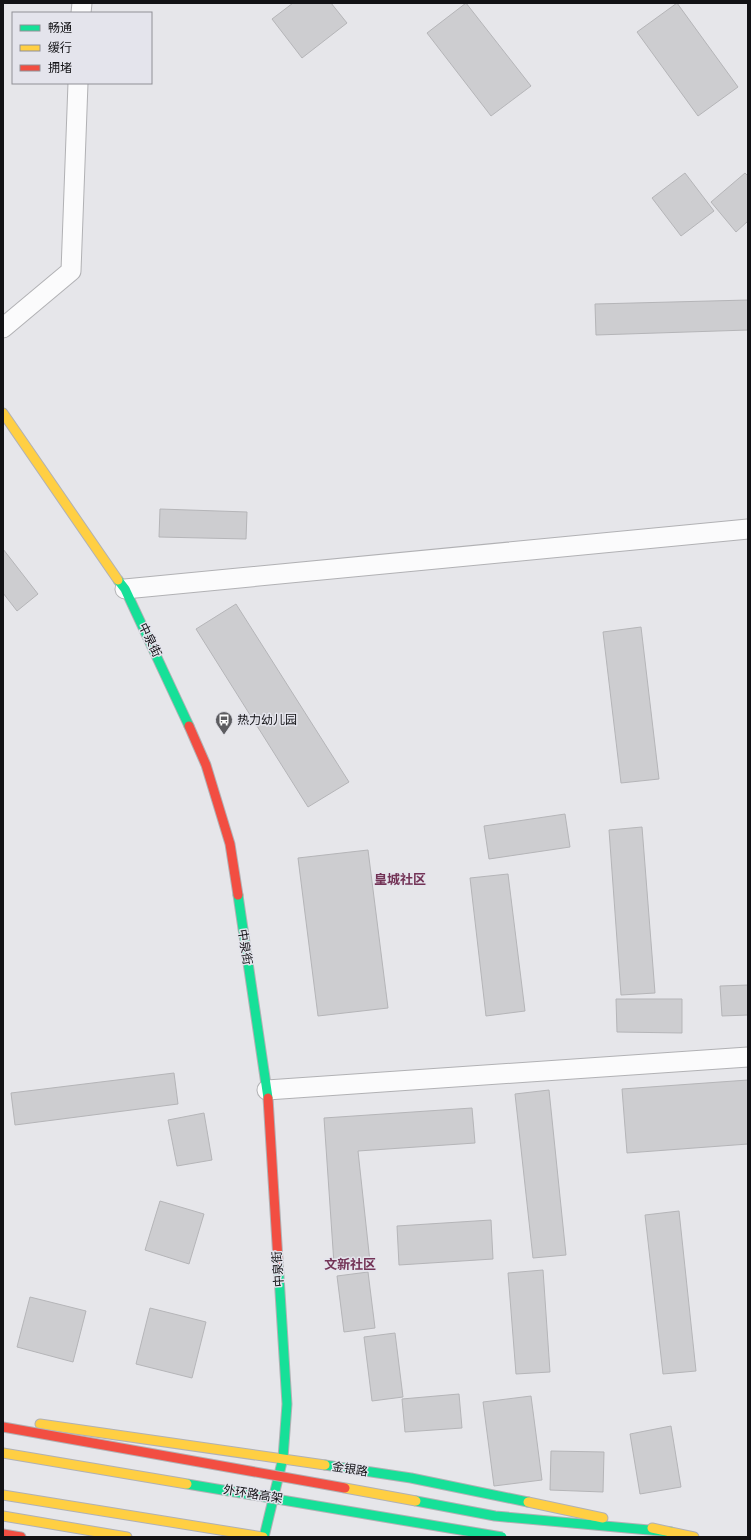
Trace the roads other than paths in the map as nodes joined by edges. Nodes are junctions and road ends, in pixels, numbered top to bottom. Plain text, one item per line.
1 (78, 84) edge
2 (3, 328) edge
3 (3, 413) edge
4 (748, 529) edge
5 (125, 589) junction
6 (748, 1057) edge
7 (267, 1090) junction
8 (3, 1418) edge
9 (3, 1426) edge
10 (3, 1453) edge
11 (283, 1458) junction
12 (3, 1495) edge
13 (3, 1516) edge
14 (671, 1532) junction
15 (3, 1534) edge
16 (21, 1537) edge
17 (128, 1537) edge
18 (263, 1537) edge
19 (502, 1537) edge
20 (694, 1537) edge

1 - 2 street
3 - 5 main road, 中泉街
4 - 5 street
5 - 7 main road, 中泉街
6 - 7 street
7 - 11 main road, 中泉街
8 - 11 main road, 金银路
9 - 14 main road, bridge
10 - 19 main road, 外环路高架, bridge
11 - 14 main road, 金银路
11 - 18 main road, 中泉街
12 - 18 main road
13 - 17 main road
14 - 20 main road, 金银路
15 - 16 main road

